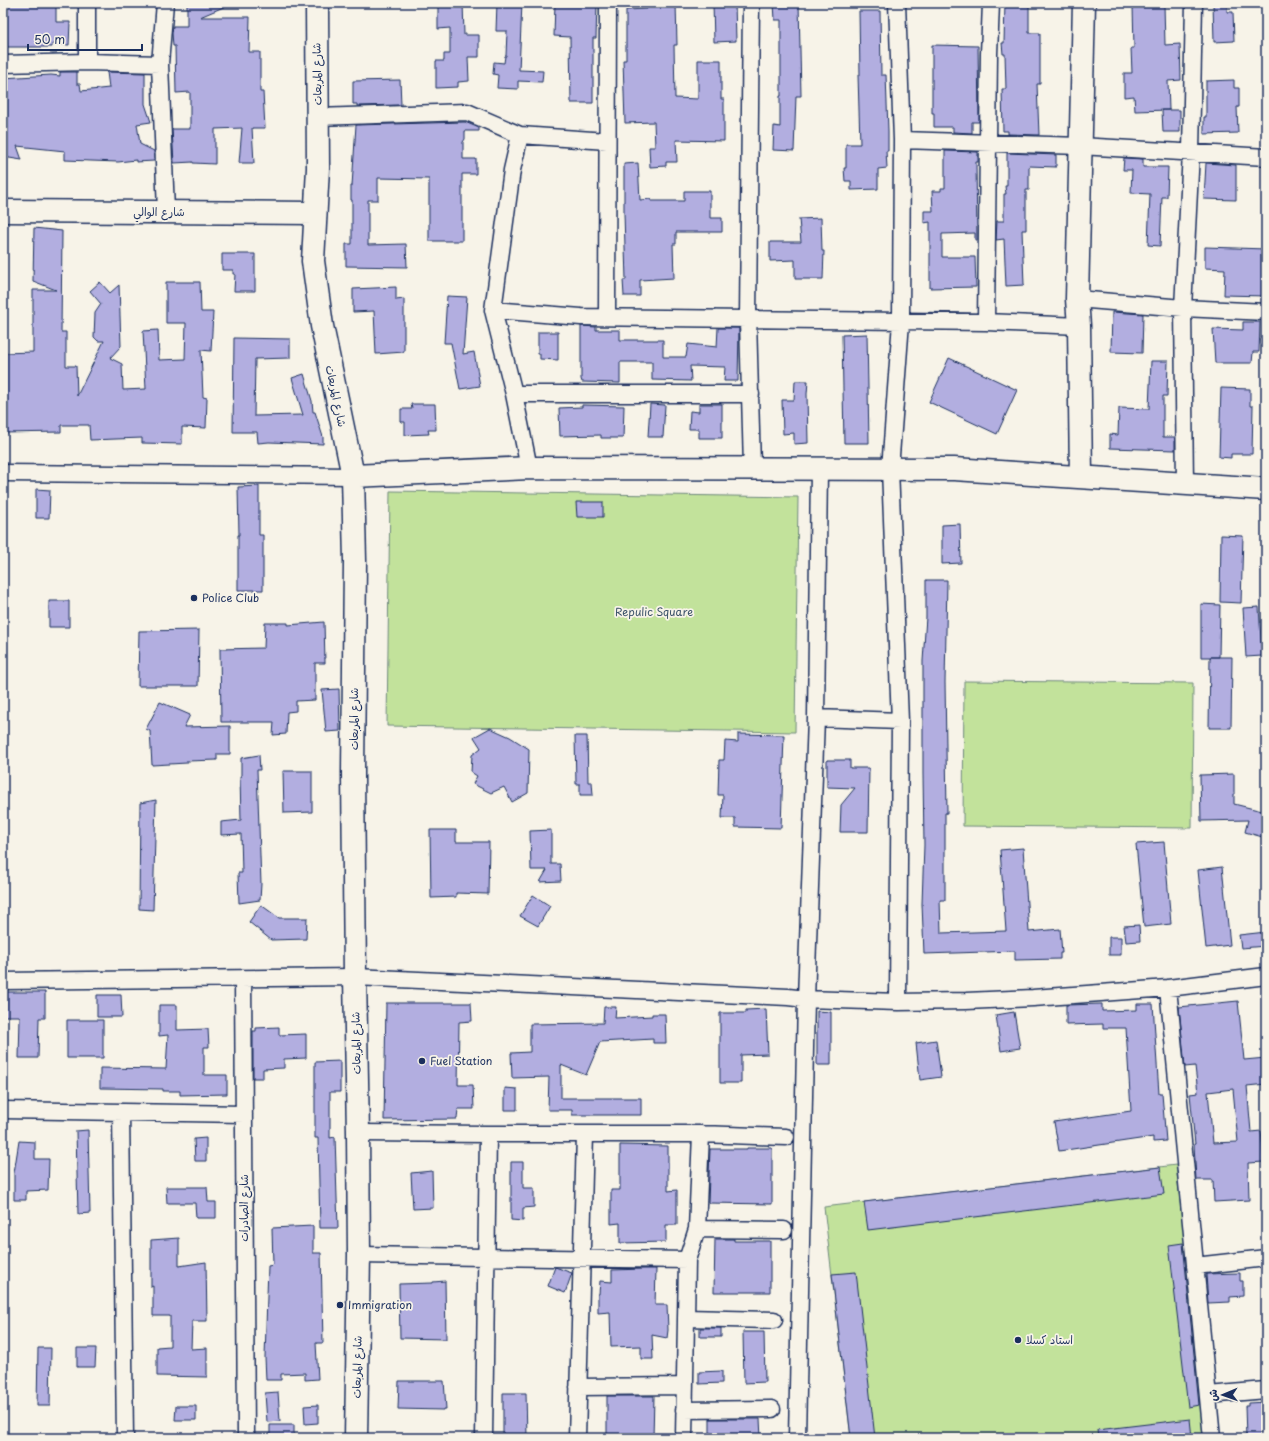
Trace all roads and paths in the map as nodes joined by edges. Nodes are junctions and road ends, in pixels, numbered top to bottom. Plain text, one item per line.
1 (87, 3) edge
2 (165, 3) edge
3 (316, 3) edge
4 (608, 3) edge
5 (751, 3) edge
6 (897, 3) edge
7 (991, 3) edge
8 (1084, 3) edge
9 (1194, 3) edge
10 (87, 62) junction
11 (3, 64) edge
12 (160, 64) junction
13 (317, 116) junction
14 (520, 135) junction
15 (902, 140) junction
16 (606, 141) junction
17 (989, 142) junction
18 (1080, 146) junction
19 (1191, 152) junction
20 (1266, 157) edge
21 (3, 211) edge
22 (166, 211) junction
23 (314, 213) junction
24 (1077, 299) junction
25 (1183, 308) junction
26 (493, 310) junction
27 (1266, 312) edge
28 (607, 317) junction
29 (748, 319) junction
30 (901, 322) junction
31 (986, 322) junction
32 (1079, 326) junction
33 (514, 394) junction
34 (751, 394) junction
35 (529, 468) junction
36 (752, 468) junction
37 (819, 469) junction
38 (890, 469) junction
39 (3, 473) edge
40 (353, 476) junction
41 (1081, 477) junction
42 (1185, 485) junction
43 (1266, 489) edge
44 (816, 718) junction
45 (900, 721) junction
46 (1266, 976) edge
47 (355, 977) junction
48 (243, 978) junction
49 (3, 981) edge
50 (1168, 988) junction
51 (806, 999) junction
52 (898, 1002) junction
53 (3, 1110) edge
54 (121, 1112) junction
55 (244, 1114) junction
56 (358, 1133) junction
57 (488, 1134) junction
58 (585, 1134) junction
59 (701, 1134) junction
60 (786, 1137) dead end
61 (697, 1229) junction
62 (784, 1230) dead end
63 (359, 1255) junction
64 (486, 1256) junction
65 (582, 1257) junction
66 (1266, 1258) edge
67 (687, 1260) junction
68 (1195, 1266) junction
69 (686, 1318) junction
70 (774, 1320) dead end
71 (685, 1386) junction
72 (578, 1387) junction
73 (1266, 1390) edge
74 (1208, 1395) junction
75 (772, 1408) dead end
76 (684, 1410) junction
77 (126, 1438) edge
78 (246, 1438) edge
79 (356, 1438) edge
80 (484, 1438) edge
81 (577, 1438) edge
82 (684, 1438) edge
83 (797, 1438) edge
84 (1212, 1438) edge

1 - 10 street
2 - 12 street
3 - 13 street, شارع المربعات
4 - 16 street
5 - 29 street
6 - 15 street
7 - 17 street
8 - 18 street
9 - 19 street
10 - 11 street
10 - 12 street
12 - 22 street
13 - 14 street
13 - 23 street, شارع المربعات
14 - 16 street
14 - 26 street
15 - 17 street
15 - 30 street
16 - 28 street
17 - 18 street
17 - 31 street
18 - 19 street
18 - 24 street
19 - 20 street
19 - 25 street
21 - 22 street, شارع الوالي
22 - 23 street, شارع الوالي
23 - 40 street, شارع المربعات
24 - 25 street
24 - 32 street
25 - 27 street
25 - 42 street
26 - 28 street
26 - 33 street
28 - 29 street
29 - 30 street
29 - 34 street
30 - 31 street
30 - 38 street
31 - 32 street
32 - 41 street
33 - 34 street
33 - 35 street
34 - 36 street
35 - 36 street
35 - 40 street
36 - 37 street
37 - 38 street
37 - 44 street
38 - 41 street
38 - 45 street
39 - 40 street
40 - 47 street, شارع المربعات
41 - 42 street
42 - 43 street
44 - 45 street
44 - 51 street
45 - 52 street
46 - 50 street
47 - 48 street
47 - 51 street
47 - 56 street, شارع المربعات
48 - 49 street
48 - 55 street, شارع الصادرات
50 - 52 street
50 - 68 street
51 - 52 street
51 - 83 street
53 - 54 street
54 - 55 street
54 - 77 street
55 - 78 street, شارع الصادرات
56 - 57 street
56 - 63 street, شارع المربعات
57 - 58 street
57 - 64 street
58 - 59 street
58 - 65 street
59 - 60 street
59 - 61 street
61 - 62 street
61 - 67 street
63 - 64 street
63 - 79 street, شارع المربعات
64 - 65 street
64 - 80 street
65 - 67 street
65 - 72 street
66 - 68 street
67 - 69 street
68 - 74 street
69 - 70 street
69 - 71 street
71 - 72 street
71 - 76 street
72 - 81 street
73 - 74 street
74 - 84 street
75 - 76 street
76 - 82 street

